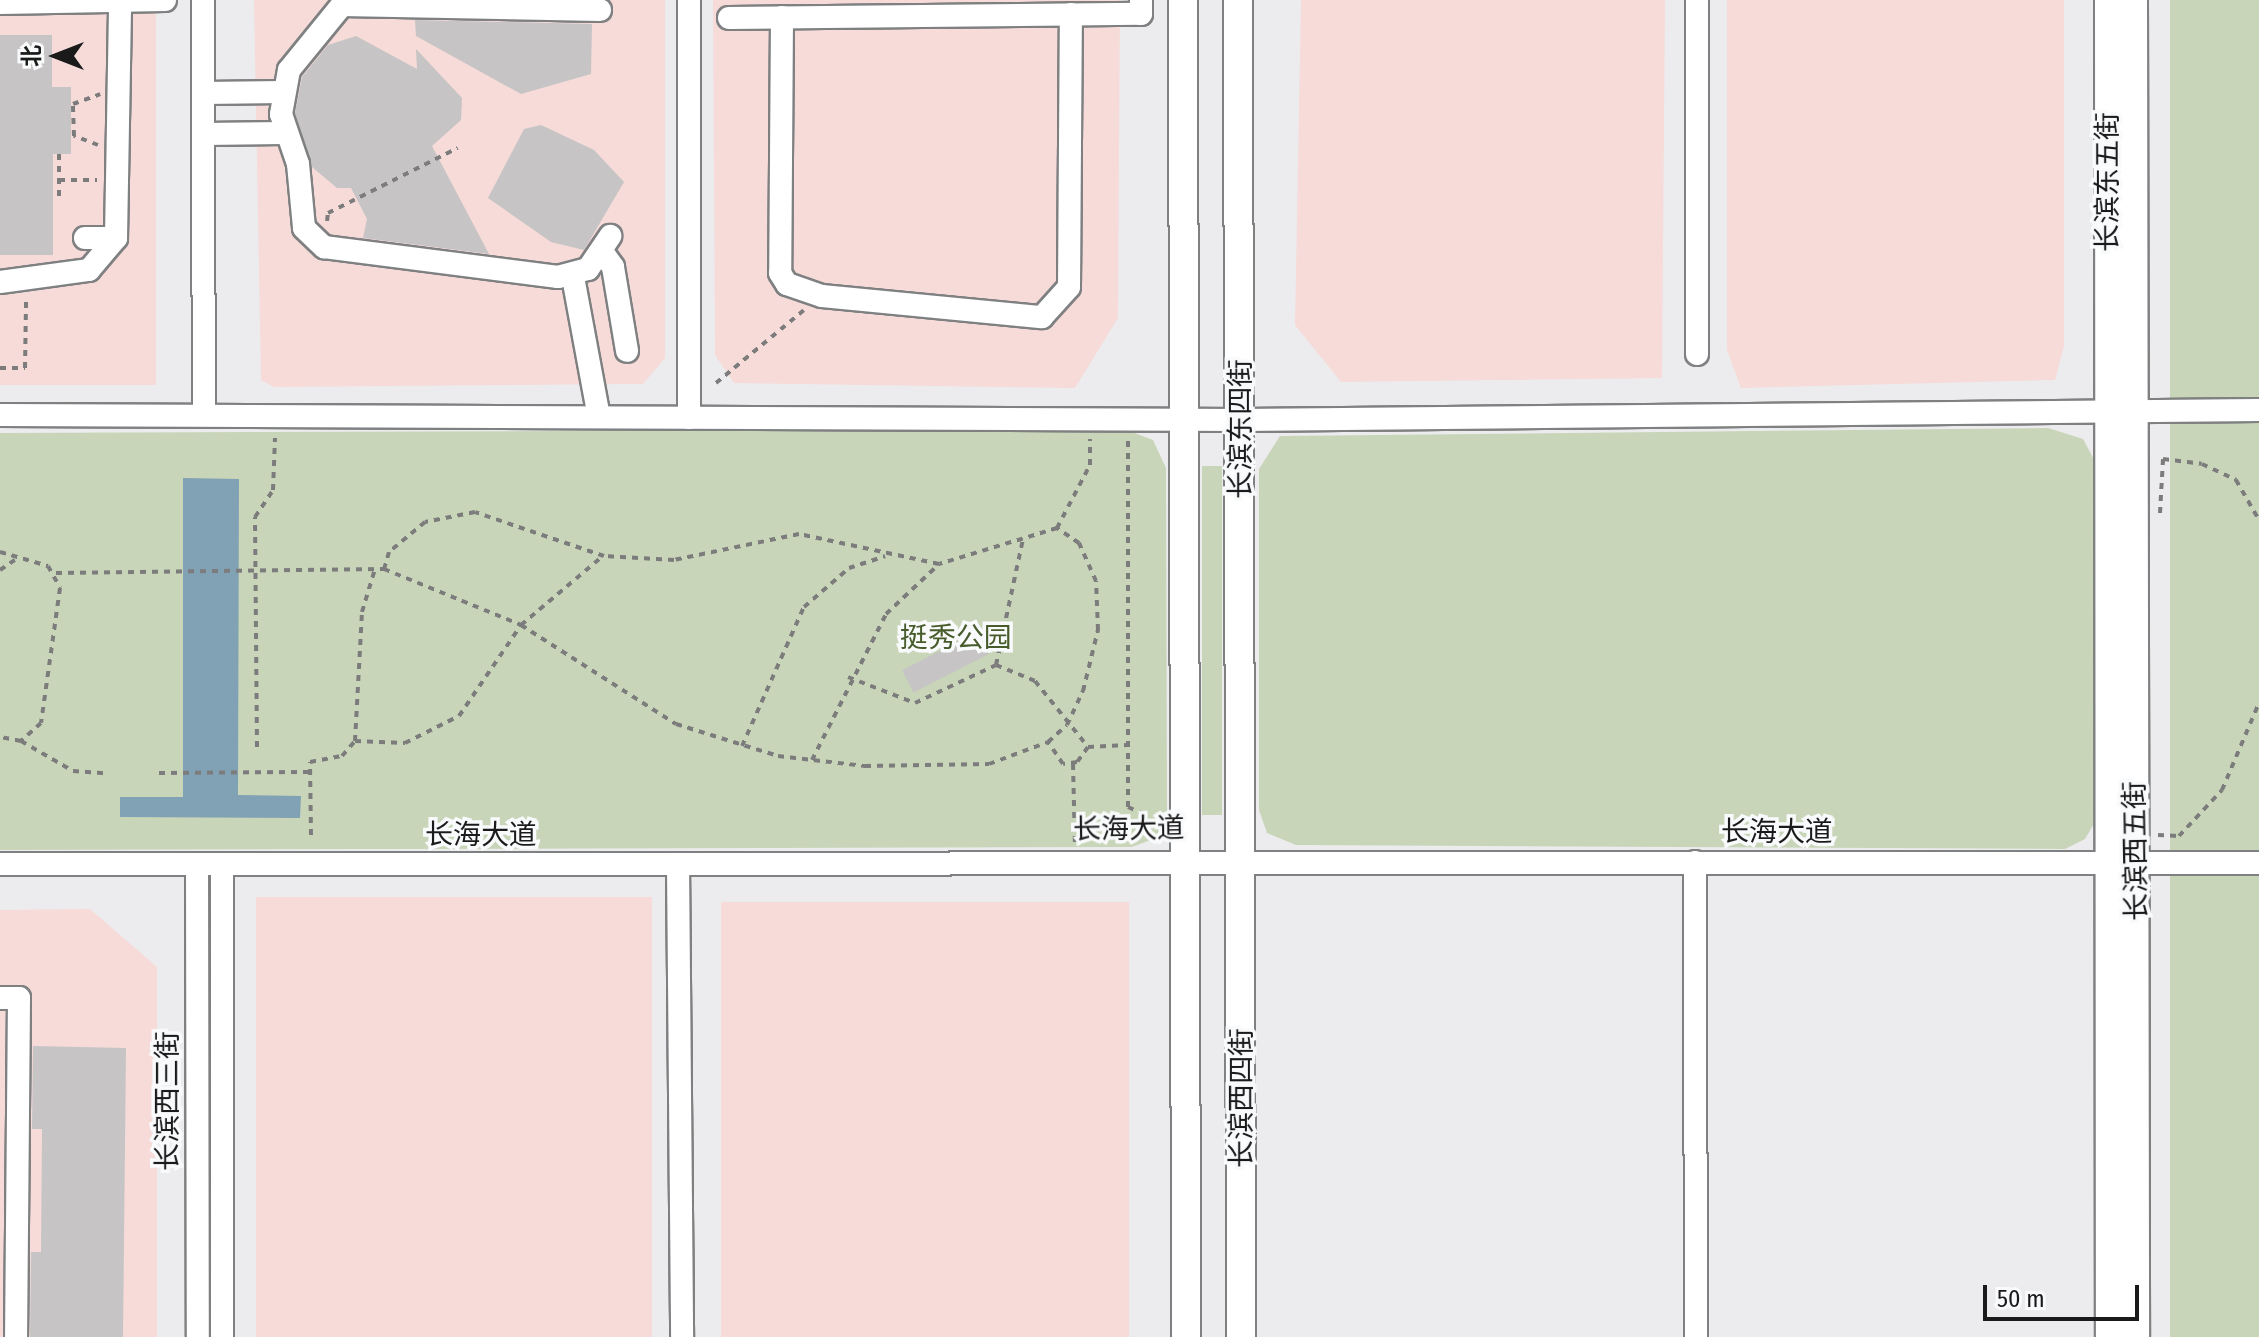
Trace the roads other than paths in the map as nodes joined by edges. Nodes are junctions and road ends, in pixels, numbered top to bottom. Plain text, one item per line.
1 (165, 0) edge
2 (203, 0) edge
3 (689, 0) edge
4 (1141, 0) edge
5 (1183, 0) edge
6 (1238, 0) edge
7 (1697, 0) edge
8 (2109, 0) edge
9 (2133, 0) edge
10 (0, 3) edge
11 (120, 3) junction
12 (600, 10) dead end
13 (1071, 14) junction
14 (782, 17) junction
15 (729, 18) dead end
16 (283, 92) junction
17 (203, 93) junction
18 (283, 133) junction
19 (203, 134) junction
20 (85, 238) dead end
21 (116, 238) junction
22 (573, 277) junction
23 (0, 282) edge
24 (627, 351) dead end
25 (1697, 354) dead end
26 (2120, 364) junction
27 (2120, 410) junction
28 (2259, 410) edge
29 (0, 415) edge
30 (204, 415) junction
31 (599, 417) junction
32 (689, 418) junction
33 (1185, 420) junction
34 (1241, 420) junction
35 (1186, 858) junction
36 (1242, 858) junction
37 (1695, 862) junction
38 (2122, 862) junction
39 (2259, 863) edge
40 (0, 864) edge
41 (678, 864) junction
42 (197, 866) junction
43 (222, 866) junction
44 (0, 998) edge
45 (16, 1337) edge
46 (198, 1337) edge
47 (222, 1337) edge
48 (682, 1337) edge
49 (1186, 1337) edge
50 (1241, 1337) edge
51 (1696, 1337) edge
52 (2110, 1337) edge
53 (2135, 1337) edge

1 - 11 street
2 - 17 street
3 - 32 street
4 - 13 street
5 - 33 main road, 长滨东四街
6 - 34 main road, 长滨东四街
7 - 25 street
8 - 26 main road, 长滨东五街
9 - 26 main road, 长滨东五街
10 - 11 street
11 - 21 street
12 - 16 street
13 - 14 street
13 - 14 street
14 - 15 street
16 - 17 street
16 - 18 street
17 - 19 street
18 - 19 street
18 - 22 street
19 - 30 street
20 - 21 street
21 - 23 street
22 - 24 street
22 - 31 street
26 - 27 main road, 长滨西五街
27 - 28 street
27 - 34 street
27 - 38 main road, 长滨西五街
29 - 30 street
30 - 31 street
31 - 32 street
32 - 33 street
33 - 34 street
33 - 35 main road, 长滨东四街
34 - 36 main road, 长滨东四街
35 - 36 street, 长海大道
35 - 41 street, 长海大道
35 - 49 main road, 长滨西四街
36 - 37 street, 长海大道
36 - 50 main road, 长滨西四街
37 - 38 street, 长海大道
37 - 51 street
38 - 39 street, 长海大道
38 - 52 main road, 长滨西五街
38 - 53 main road, 长滨西五街
40 - 42 street, 长海大道
41 - 43 street, 长海大道
41 - 48 street
42 - 43 street, 长海大道
42 - 46 street, 长滨西三街
43 - 47 street, 长滨西三街
44 - 45 street

